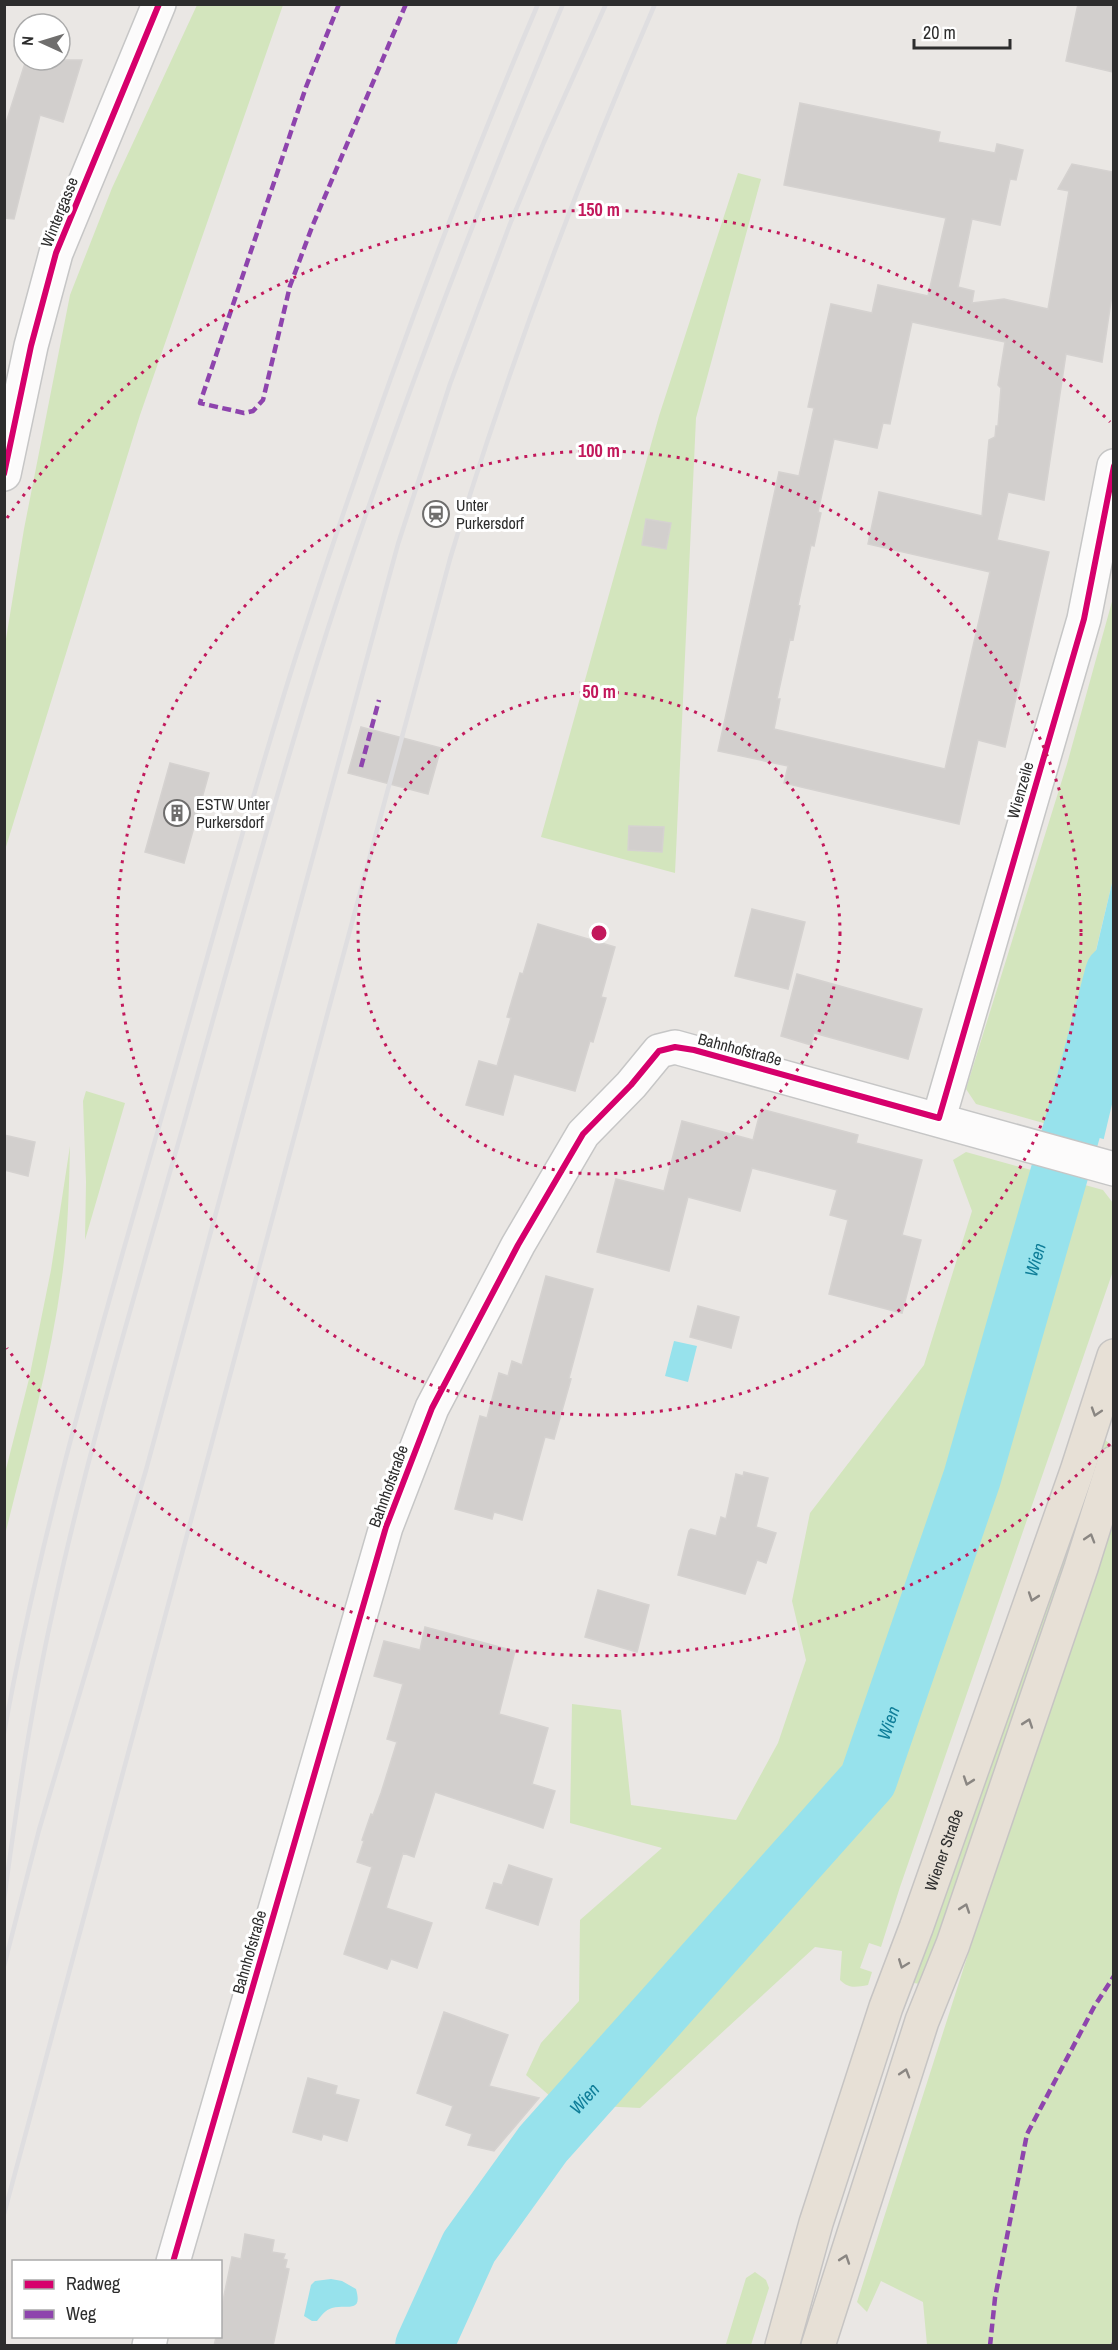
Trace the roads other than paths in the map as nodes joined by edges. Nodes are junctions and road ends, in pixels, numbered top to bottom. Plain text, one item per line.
1 (159, 4) edge
2 (1113, 466) edge
3 (4, 474) edge
4 (939, 1119) junction
5 (1112, 1168) edge
6 (1113, 1356) edge
7 (1113, 1463) edge
8 (174, 2260) edge
9 (782, 2346) edge
10 (818, 2346) edge

1 - 3 street, Wintergasse
2 - 4 street, Wienzeile
4 - 5 street, Bahnhofstraße
4 - 8 street, Bahnhofstraße
6 -> 9 main road, Wiener Straße
10 -> 7 main road

